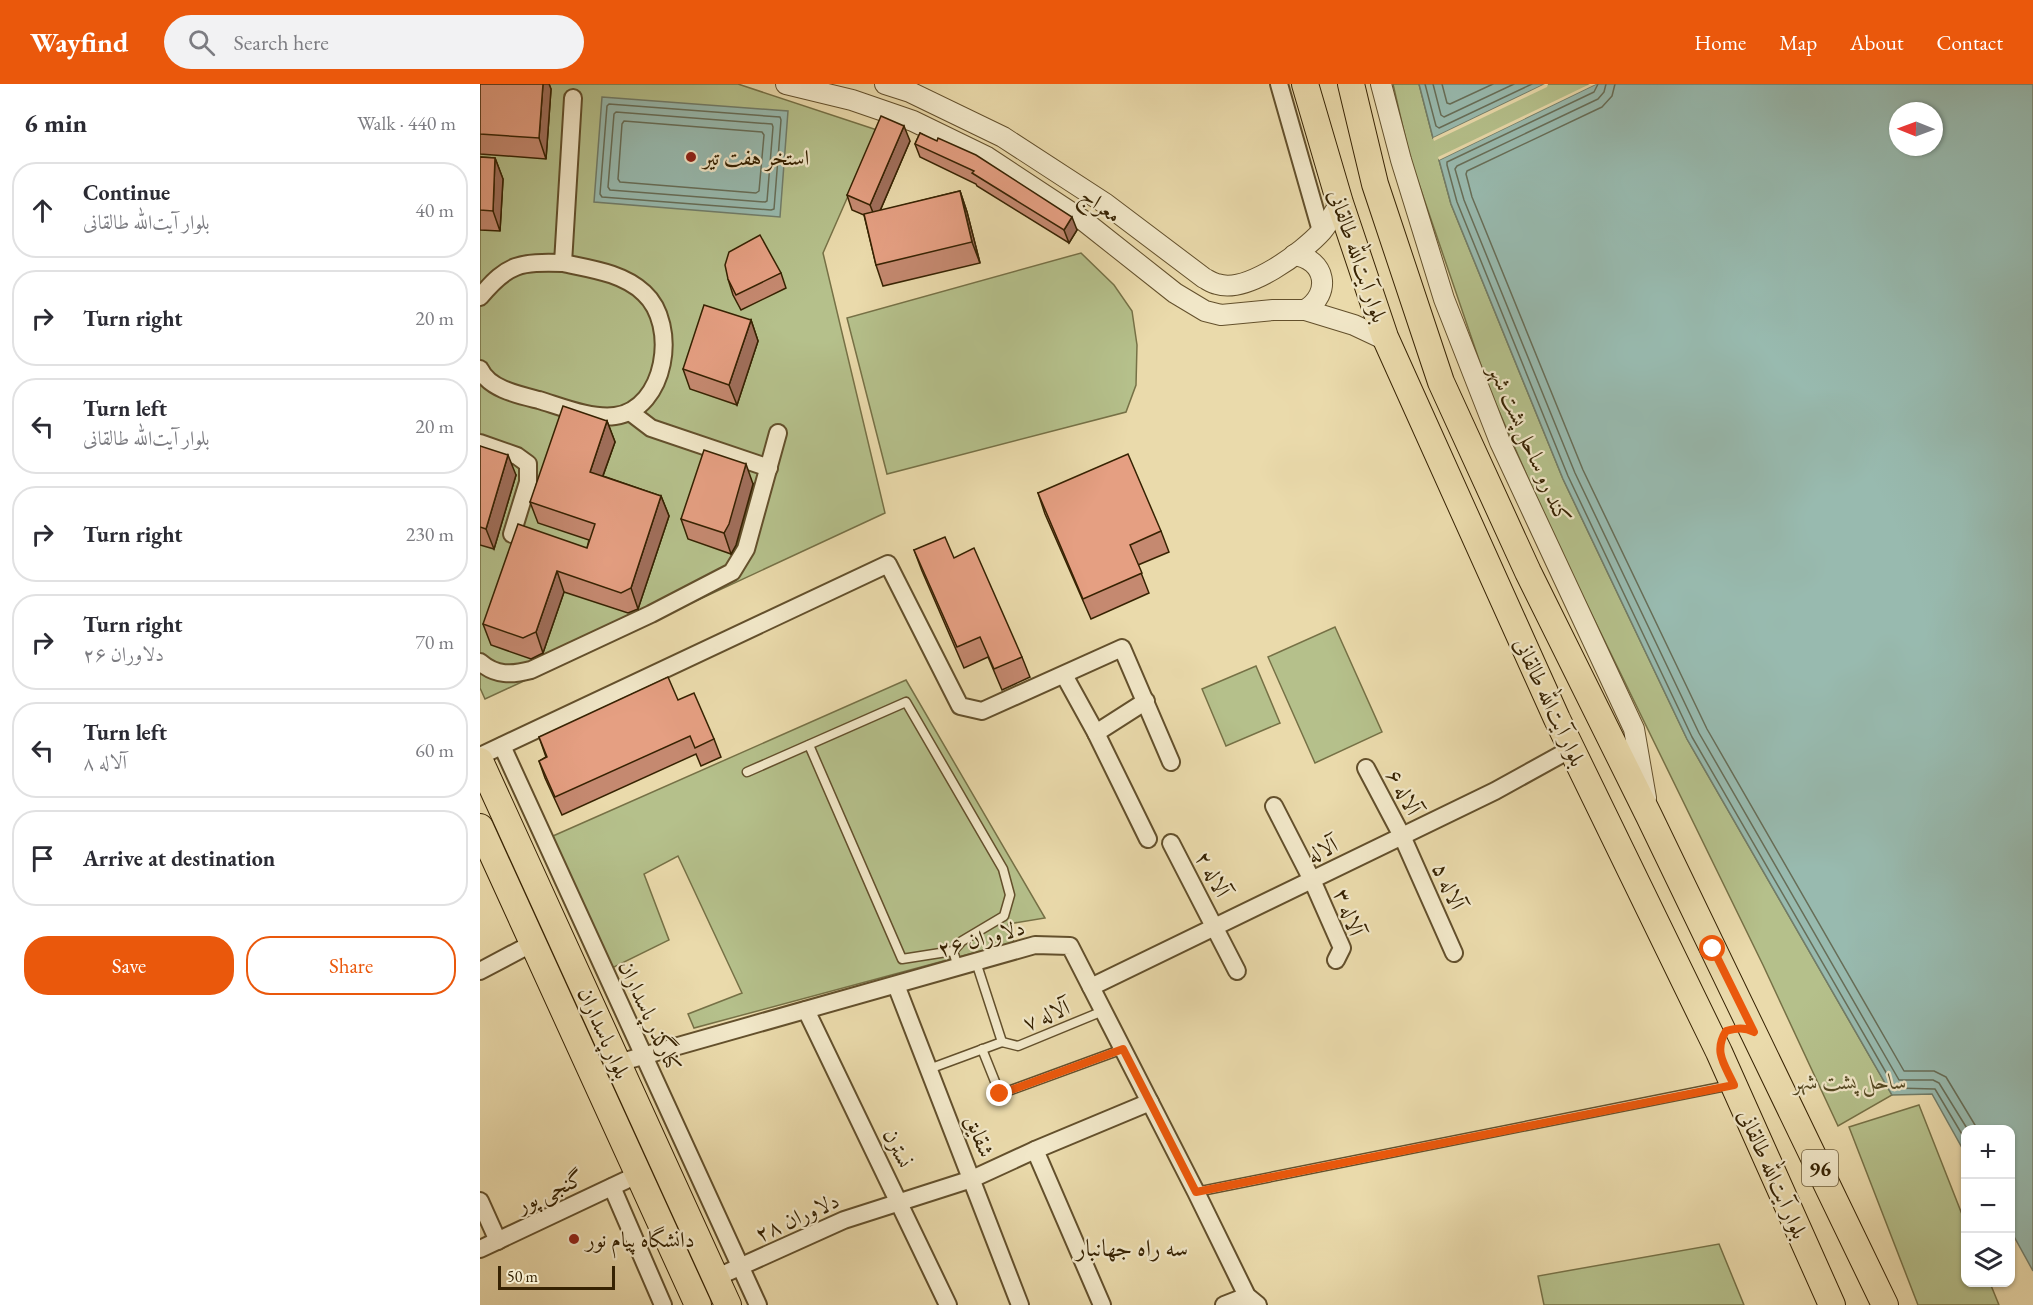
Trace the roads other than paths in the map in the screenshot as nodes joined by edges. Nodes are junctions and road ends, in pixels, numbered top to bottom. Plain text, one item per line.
1 (786, 84) edge
2 (885, 84) edge
3 (1279, 84) edge
4 (1305, 84) edge
5 (1351, 84) edge
6 (1381, 84) edge
7 (573, 98) dead end
8 (1340, 203) junction
9 (1322, 231) junction
10 (1294, 255) junction
11 (563, 263) junction
12 (480, 297) edge
13 (1305, 310) junction
14 (1388, 341) junction
15 (481, 378) edge
16 (630, 412) junction
17 (778, 433) dead end
18 (480, 443) edge
19 (769, 468) junction
20 (512, 534) edge
21 (480, 663) edge
22 (1064, 675) junction
23 (1146, 701) junction
24 (1096, 733) junction
25 (809, 745) junction
26 (502, 746) junction
27 (1571, 749) junction
28 (480, 759) edge
29 (1171, 762) dead end
30 (1366, 768) dead end
31 (747, 772) dead end
32 (1274, 807) dead end
33 (1649, 816) junction
34 (480, 827) edge
35 (1402, 836) junction
36 (1148, 839) dead end
37 (1171, 843) dead end
38 (1312, 880) junction
39 (1216, 927) junction
40 (533, 943) junction
41 (1713, 949) junction
42 (953, 951) junction
43 (1454, 953) dead end
44 (1336, 960) dead end
45 (976, 962) junction
46 (1678, 966) junction
47 (958, 967) junction
48 (480, 971) edge
49 (1237, 971) dead end
50 (896, 985) junction
51 (1091, 987) junction
52 (806, 1010) junction
53 (1103, 1011) junction
54 (1754, 1032) junction
55 (1002, 1042) junction
56 (982, 1049) junction
57 (1123, 1049) junction
58 (1719, 1052) junction
59 (643, 1055) junction
60 (618, 1063) junction
61 (929, 1069) junction
62 (1734, 1085) junction
63 (1150, 1102) junction
64 (1035, 1149) junction
65 (639, 1174) junction
66 (972, 1179) junction
67 (612, 1187) junction
68 (1196, 1192) junction
69 (480, 1201) edge
70 (899, 1201) junction
71 (498, 1241) junction
72 (480, 1249) edge
73 (741, 1266) junction
74 (715, 1278) junction
75 (1252, 1302) edge
76 (663, 1305) edge
77 (698, 1305) edge
78 (728, 1305) edge
79 (758, 1305) edge
80 (948, 1305) edge
81 (1020, 1305) edge
82 (1102, 1305) edge
83 (1224, 1305) edge
84 (1832, 1305) edge
85 (1885, 1305) edge

1 - 13 street, معراج
2 - 10 street, معراج
3 - 9 street
4 - 8 main road, بلوار آیت‌الله طالقانی
5 - 33 main road, بلوار آیت‌الله طالقانی
6 - 33 street, کند رو ساحل پشت شهر
7 - 11 street
8 - 9 street, معراج
8 - 14 main road, بلوار آیت‌الله طالقانی
9 - 10 street, معراج
10 - 13 street
11 - 12 street
11 - 16 street
13 - 14 street, معراج
14 - 27 main road, بلوار آیت‌الله طالقانی
15 - 16 street
16 - 19 street
17 - 19 street
18 - 20 street
19 - 21 street
22 - 23 street
22 - 24 street
22 - 26 street
23 - 24 street
23 - 29 street
24 - 36 street
25 - 31 lane
25 - 42 lane
25 - 42 lane
26 - 28 street
26 - 59 street, کنارگذر پاسداران
27 - 35 street, آلاله
27 - 46 main road, بلوار آیت‌الله طالقانی
28 - 60 main road, بلوار پاسداران
30 - 35 street, آلاله ۶
32 - 38 street
33 - 41 main road, بلوار آیت‌الله طالقانی
34 - 40 main road, بلوار پاسداران
35 - 38 street, آلاله
35 - 43 street, آلاله ۵
37 - 39 street, آلاله ۲
38 - 39 street, آلاله
38 - 44 street, آلاله ۳
39 - 49 street, آلاله ۲
39 - 51 street, آلاله
40 - 48 street
40 - 65 main road, بلوار پاسداران
41 - 46 main road
41 - 54 main road, بلوار آیت‌الله طالقانی
42 - 47 lane
45 - 47 street, دلاوران ۲۶
45 - 51 street, دلاوران ۲۶
45 - 55 lane
46 - 58 main road, بلوار آیت‌الله طالقانی
47 - 50 street, دلاوران ۲۶
50 - 52 street, دلاوران ۲۶
50 - 61 street, شقایق
51 - 53 street, دلاوران ۲۶
52 - 59 street, دلاوران ۲۶
52 - 70 street, نسترن
53 - 55 lane, آلاله ۷
53 - 57 street, دلاوران ۲۶
54 - 58 main road
54 - 85 main road, بلوار آیت‌الله طالقانی / 96
55 - 56 lane, آلاله ۷
56 - 57 lane
56 - 61 lane, آلاله ۷
57 - 63 street, دلاوران ۲۶
58 - 62 main road, بلوار آیت‌الله طالقانی / 96
59 - 60 street, دلاوران ۲۶
59 - 73 street, کنارگذر پاسداران
60 - 74 main road, بلوار پاسداران
61 - 66 street, شقایق
62 - 68 lane
62 - 84 main road, بلوار آیت‌الله طالقانی / 96
63 - 64 street, دلاوران ۲۸
63 - 68 street, دلاوران ۲۶
64 - 66 street, دلاوران ۲۸
64 - 82 street
65 - 67 street, گنجی پور
65 - 77 main road, بلوار پاسداران
66 - 70 street, دلاوران ۲۸
66 - 81 street, شقایق
67 - 71 street, گنجی پور
67 - 76 street
68 - 75 street, دلاوران ۲۶
69 - 71 street
70 - 73 street, دلاوران ۲۸
70 - 80 street, نسترن
71 - 72 street, گنجی پور
73 - 74 street, دلاوران ۲۸
73 - 79 street, کنارگذر پاسداران
74 - 78 main road, بلوار پاسداران
75 - 83 street

